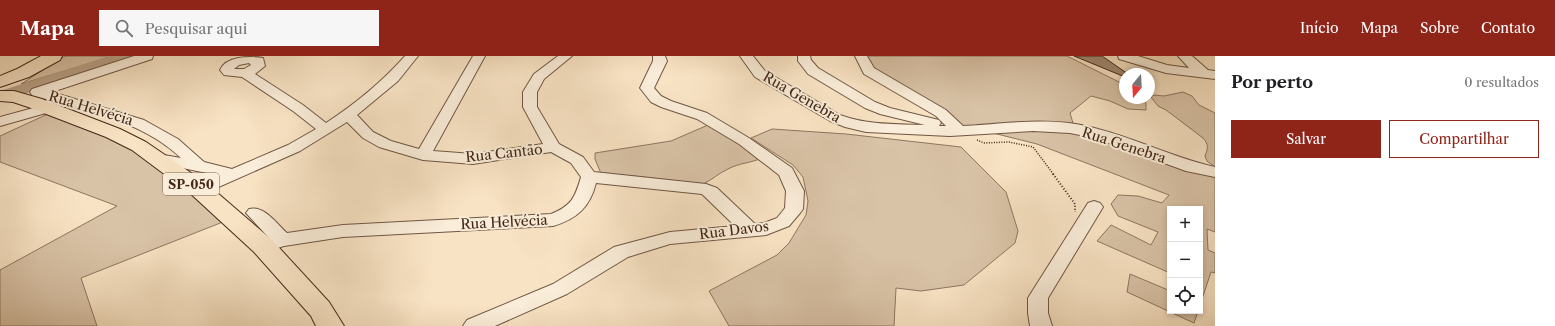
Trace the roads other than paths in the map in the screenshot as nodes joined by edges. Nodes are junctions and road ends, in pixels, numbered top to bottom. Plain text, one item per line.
1 (33, 56) edge
2 (54, 56) edge
3 (147, 56) edge
4 (412, 56) edge
5 (479, 56) edge
6 (566, 56) edge
7 (659, 56) edge
8 (746, 56) edge
9 (804, 56) edge
10 (861, 56) edge
11 (1124, 56) edge
12 (1184, 56) edge
13 (232, 59) edge
14 (264, 59) edge
15 (11, 69) edge
16 (245, 73) junction
17 (1209, 74) edge
18 (16, 95) edge
19 (348, 115) junction
20 (0, 122) edge
21 (326, 130) junction
22 (956, 130) junction
23 (553, 147) junction
24 (424, 155) junction
25 (158, 159) junction
26 (199, 166) junction
27 (1215, 172) edge
28 (234, 174) junction
29 (589, 178) junction
30 (199, 189) junction
31 (1094, 207) dead end
32 (255, 213) dead end
33 (750, 230) junction
34 (273, 243) junction
35 (330, 326) edge
36 (474, 326) edge
37 (1041, 326) edge

1 - 15 main road
2 - 15 main road
3 - 18 street, Rua Helvécia
4 - 19 street
5 - 24 street
6 - 23 street
7 - 33 street, Rua Davos
8 - 22 street, Rua Genebra
9 - 22 street
10 - 22 street
11 - 17 street
12 - 17 street
13 - 14 street
13 - 16 street
14 - 16 street
15 - 18 main road
16 - 21 street
18 - 20 street
18 - 25 main road, SP-050
18 - 26 street, Rua Helvécia
19 - 21 street
19 - 24 street, Rua Cantão
21 - 28 street
22 - 27 street, Rua Genebra
23 - 24 street, Rua Cantão
23 - 29 street
25 - 26 street
25 - 30 main road, SP-050
26 - 28 street
28 - 30 street
29 - 33 street
29 - 34 street, Rua Helvécia
30 - 34 main road, SP-050
31 - 37 street
32 - 34 street
33 - 36 street, Rua Davos
34 - 35 main road, SP-050

